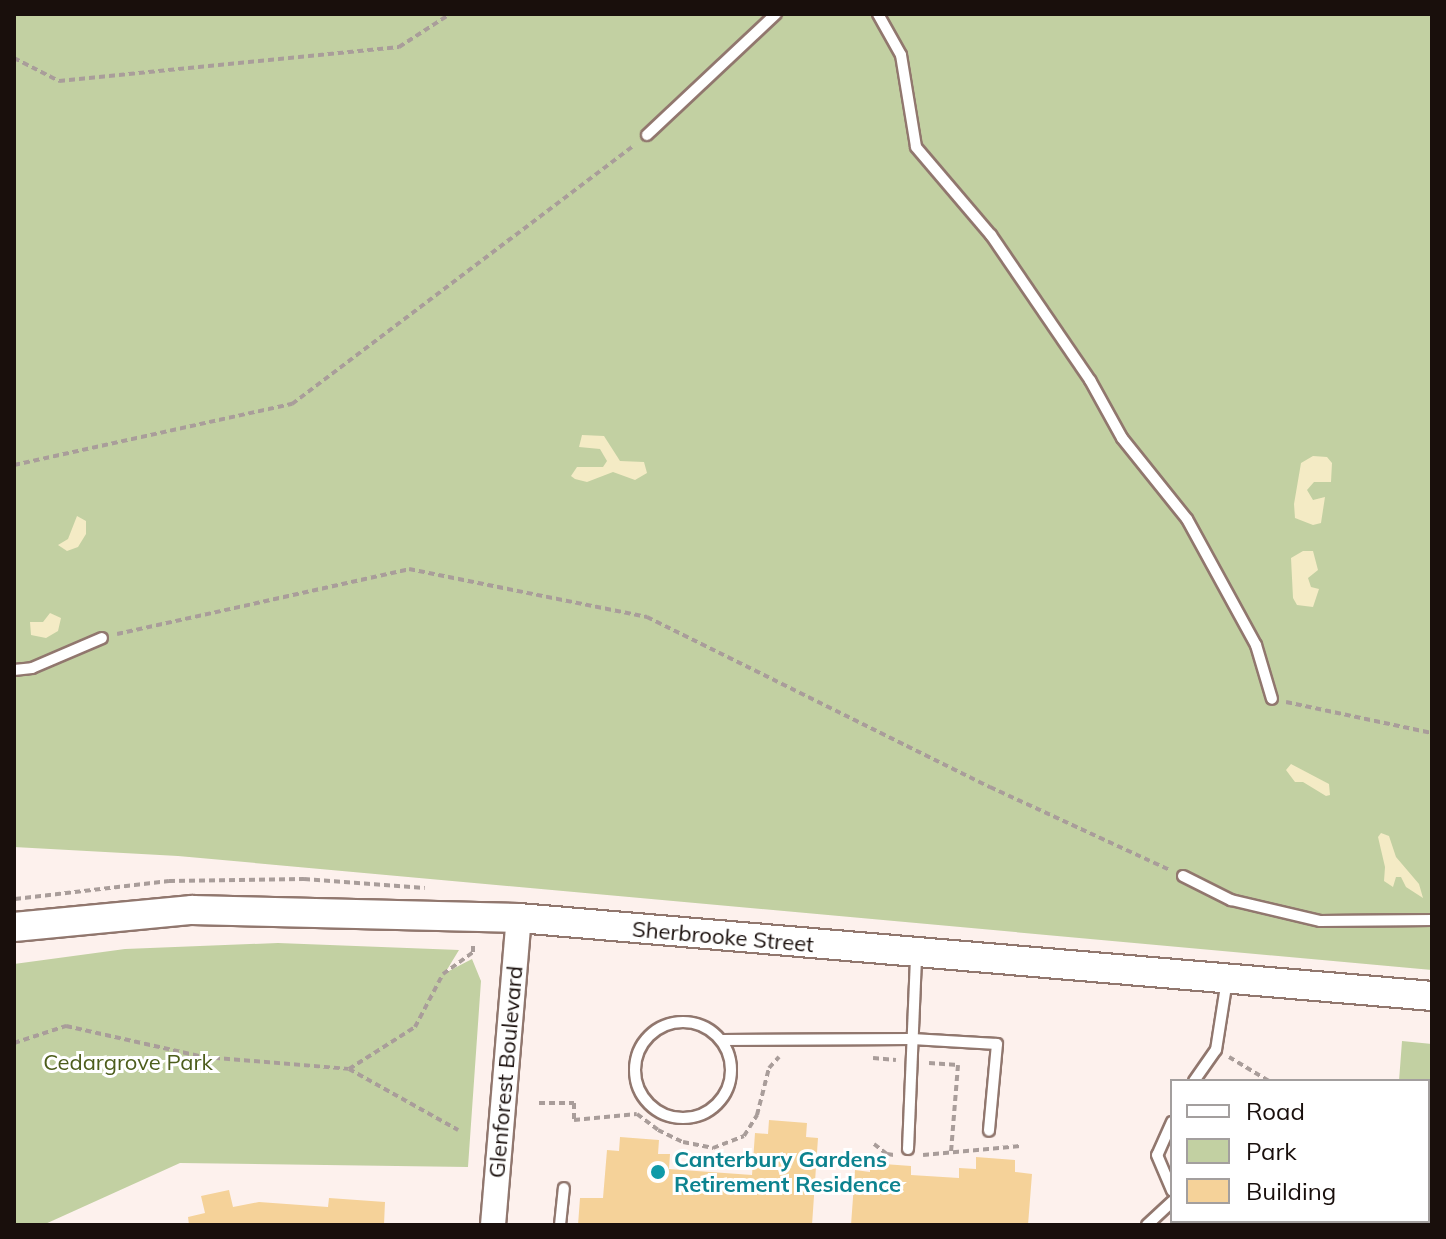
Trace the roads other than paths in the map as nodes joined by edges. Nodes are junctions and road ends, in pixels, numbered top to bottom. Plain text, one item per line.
1 (776, 14) edge
2 (878, 14) edge
3 (647, 135) road end
4 (102, 638) road end
5 (14, 670) edge
6 (1272, 699) road end
7 (1183, 876) road end
8 (519, 918) junction
9 (1432, 920) edge
10 (14, 927) edge
11 (917, 954) junction
12 (1227, 980) junction
13 (1432, 996) edge
14 (912, 1039) junction
15 (721, 1040) junction
16 (1195, 1079) edge
17 (1170, 1126) edge
18 (989, 1131) dead end
19 (903, 1152) road end
20 (1170, 1186) edge
21 (564, 1188) dead end
22 (1170, 1204) edge
23 (493, 1225) edge
24 (560, 1225) edge
25 (1147, 1225) edge

1 - 3 lane
2 - 6 lane
4 - 5 lane
7 - 9 lane
8 - 10 main road, Sherbrooke Street
8 - 11 main road, Sherbrooke Street
8 - 23 street, Glenforest Boulevard
11 - 12 main road, Sherbrooke Street
11 - 14 lane
12 - 13 main road, Sherbrooke Street
12 - 16 lane
14 - 15 lane
14 - 18 lane
14 - 19 lane
15 - 15 lane
17 - 20 lane
21 - 24 lane
22 - 25 lane

